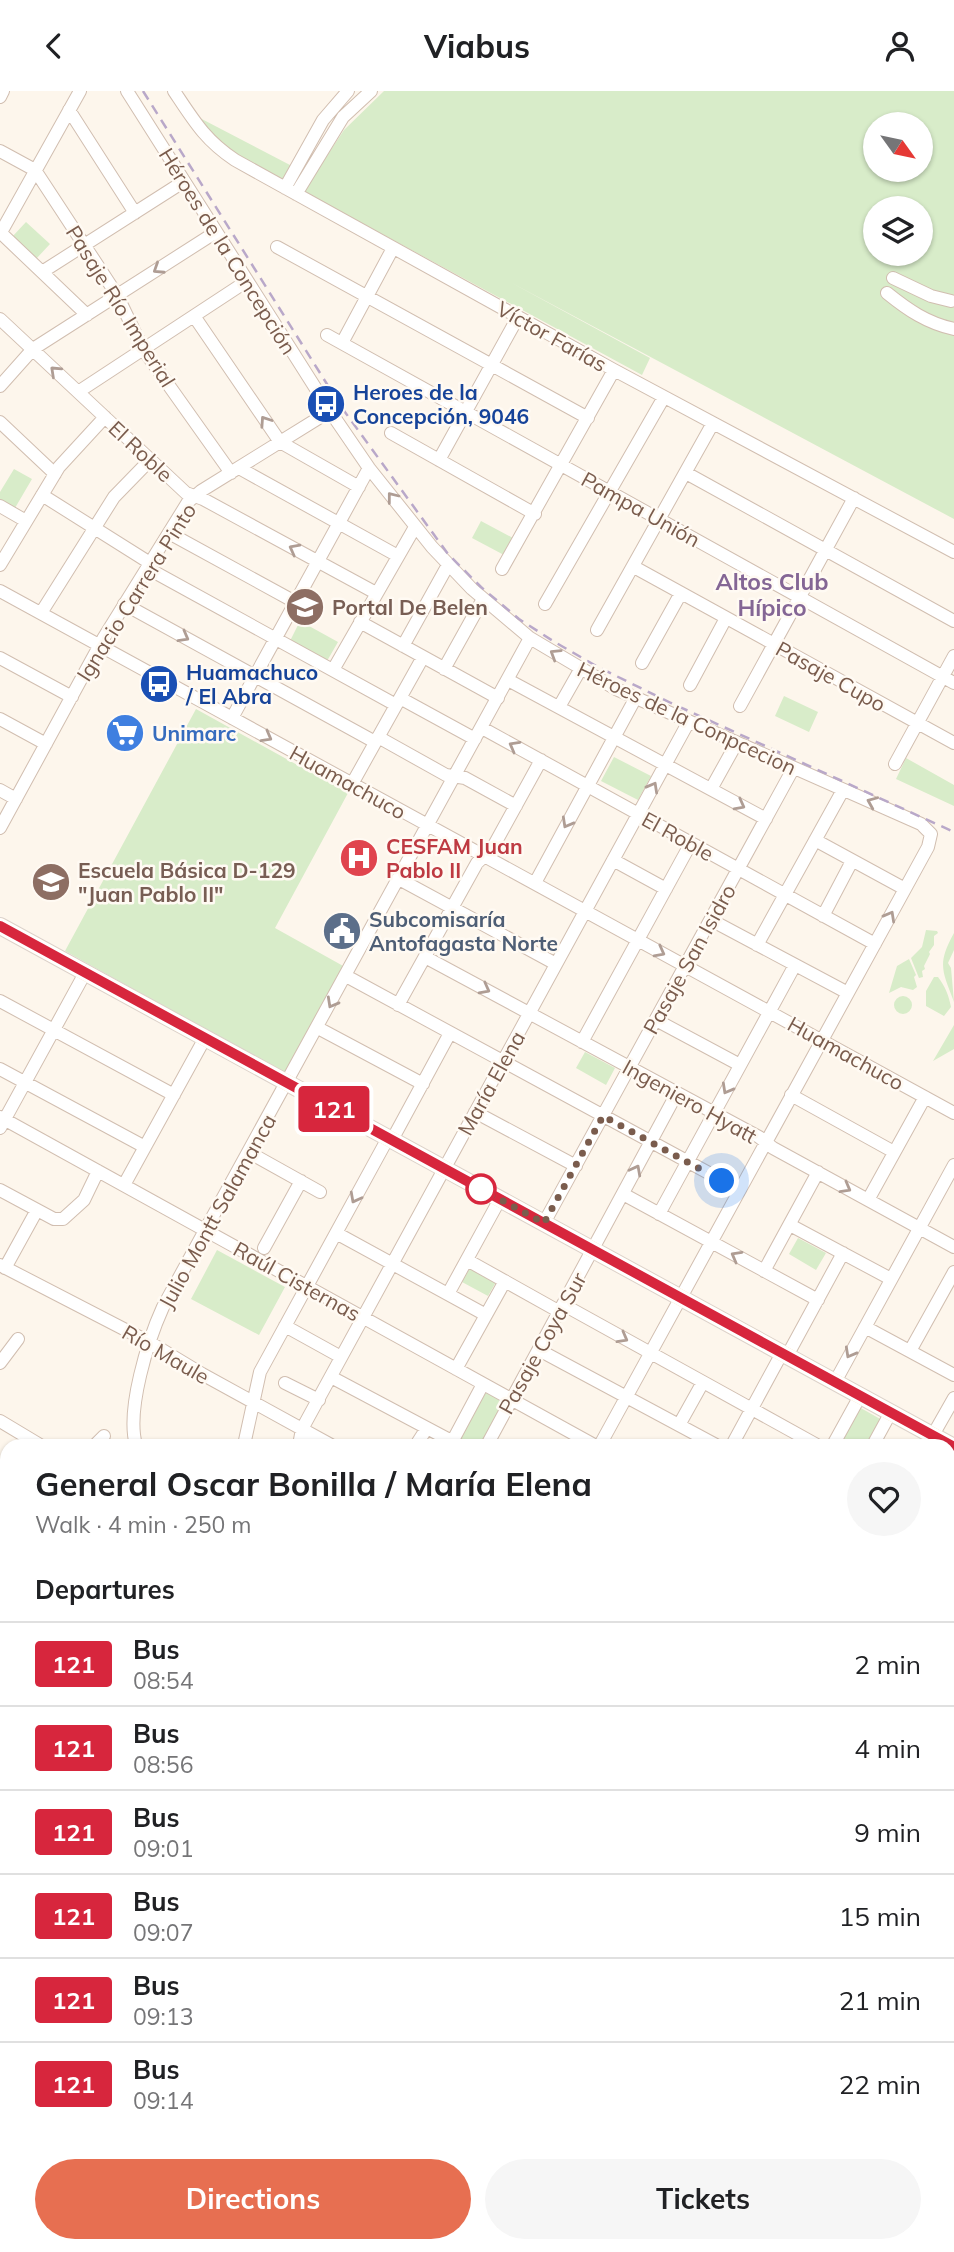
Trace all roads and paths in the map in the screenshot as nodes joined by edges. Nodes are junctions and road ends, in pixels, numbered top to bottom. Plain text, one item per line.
1 (3, 91) edge
2 (80, 91) edge
3 (127, 91) edge
4 (174, 91) edge
5 (348, 91) edge
6 (371, 91) edge
7 (0, 97) edge
8 (69, 110) junction
9 (320, 139) junction
10 (0, 151) edge
11 (36, 170) junction
12 (183, 182) junction
13 (291, 191) junction
14 (135, 213) junction
15 (216, 232) junction
16 (0, 233) edge
17 (84, 245) junction
18 (277, 247) dead end
19 (393, 247) junction
20 (42, 272) junction
21 (893, 278) dead end
22 (247, 281) junction
23 (887, 293) dead end
24 (117, 295) junction
25 (367, 296) junction
26 (952, 301) edge
27 (87, 315) junction
28 (194, 316) junction
29 (518, 317) junction
30 (922, 318) junction
31 (0, 319) edge
32 (954, 329) edge
33 (327, 335) dead end
34 (342, 343) junction
35 (33, 349) junction
36 (143, 349) junction
37 (492, 365) junction
38 (614, 370) junction
39 (0, 386) edge
40 (78, 391) junction
41 (664, 397) junction
42 (330, 411) junction
43 (466, 412) junction
44 (105, 417) junction
45 (588, 418) junction
46 (0, 422) edge
47 (713, 423) junction
48 (391, 433) dead end
49 (280, 442) junction
50 (150, 460) junction
51 (439, 460) junction
52 (562, 465) junction
53 (369, 468) junction
54 (235, 470) junction
55 (686, 473) junction
56 (55, 474) junction
57 (359, 487) junction
58 (611, 492) junction
59 (42, 495) junction
60 (193, 497) junction
61 (854, 498) junction
62 (0, 506) edge
63 (535, 514) junction
64 (660, 520) junction
65 (26, 521) junction
66 (339, 523) junction
67 (415, 527) junction
68 (94, 528) junction
69 (169, 533) junction
70 (826, 550) junction
71 (954, 552) edge
72 (398, 556) junction
73 (318, 561) junction
74 (0, 565) edge
75 (448, 565) junction
76 (148, 566) junction
77 (634, 567) junction
78 (502, 569) dead end
79 (4, 593) edge
80 (376, 593) junction
81 (681, 593) junction
82 (800, 597) junction
83 (483, 600) junction
84 (295, 602) junction
85 (124, 604) junction
86 (545, 604) dead end
87 (0, 608) edge
88 (41, 613) junction
89 (726, 618) junction
90 (954, 621) edge
91 (360, 622) junction
92 (597, 630) dead end
93 (275, 638) junction
94 (530, 638) junction
95 (774, 644) junction
96 (99, 645) junction
97 (403, 646) junction
98 (954, 656) edge
99 (423, 657) junction
100 (0, 658) edge
101 (642, 663) dead end
102 (444, 669) junction
103 (333, 670) junction
104 (580, 670) junction
105 (255, 676) junction
106 (508, 680) junction
107 (948, 680) edge
108 (690, 685) dead end
109 (72, 697) junction
110 (498, 698) junction
111 (635, 699) junction
112 (398, 702) junction
113 (740, 706) dead end
114 (559, 708) junction
115 (232, 718) junction
116 (0, 719) edge
117 (688, 723) junction
118 (917, 723) junction
119 (479, 733) junction
120 (614, 737) junction
121 (377, 740) junction
122 (954, 743) edge
123 (46, 744) junction
124 (736, 744) junction
125 (541, 760) junction
126 (895, 764) dead end
127 (665, 765) junction
128 (793, 769) junction
129 (455, 776) junction
130 (352, 784) junction
131 (587, 786) junction
132 (711, 789) junction
133 (0, 790) edge
134 (843, 790) junction
135 (16, 799) junction
136 (516, 806) junction
137 (638, 814) junction
138 (766, 819) junction
139 (428, 826) junction
140 (0, 828) edge
141 (815, 840) junction
142 (691, 843) junction
143 (485, 856) junction
144 (613, 860) junction
145 (852, 861) junction
146 (738, 869) junction
147 (399, 879) junction
148 (534, 884) junction
149 (666, 889) junction
150 (905, 889) junction
151 (785, 895) junction
152 (453, 908) junction
153 (585, 911) junction
154 (823, 916) junction
155 (711, 920) junction
156 (0, 926) edge
157 (638, 940) junction
158 (875, 944) junction
159 (757, 945) junction
160 (425, 957) junction
161 (556, 964) junction
162 (795, 965) junction
163 (686, 966) junction
164 (85, 973) junction
165 (346, 977) junction
166 (848, 993) junction
167 (0, 1001) edge
168 (398, 1005) junction
169 (769, 1011) junction
170 (529, 1013) junction
171 (656, 1020) junction
172 (318, 1028) junction
173 (54, 1030) junction
174 (450, 1033) junction
175 (205, 1038) junction
176 (822, 1040) junction
177 (582, 1042) junction
178 (503, 1062) junction
179 (740, 1065) junction
180 (630, 1067) junction
181 (0, 1069) edge
182 (25, 1083) junction
183 (288, 1083) junction
184 (423, 1084) junction
185 (677, 1093) junction
186 (174, 1095) junction
187 (792, 1095) junction
188 (925, 1097) junction
189 (475, 1112) junction
190 (714, 1113) junction
191 (954, 1113) edge
192 (603, 1116) junction
193 (2, 1122) edge
194 (390, 1139) junction
195 (651, 1142) junction
196 (766, 1143) junction
197 (145, 1147) junction
198 (894, 1152) junction
199 (250, 1153) junction
200 (687, 1162) junction
201 (954, 1165) edge
202 (576, 1166) junction
203 (444, 1169) junction
204 (98, 1171) junction
205 (818, 1173) junction
206 (950, 1180) edge
207 (301, 1181) junction
208 (124, 1185) junction
209 (0, 1190) edge
210 (740, 1190) junction
211 (320, 1192) dead end
212 (623, 1194) junction
213 (500, 1199) junction
214 (868, 1200) junction
215 (37, 1210) junction
216 (659, 1214) junction
217 (544, 1223) junction
218 (790, 1224) junction
219 (919, 1228) junction
220 (207, 1231) junction
221 (336, 1233) junction
222 (711, 1242) junction
223 (954, 1247) edge
224 (264, 1248) dead end
225 (593, 1250) junction
226 (843, 1254) junction
227 (467, 1260) junction
228 (393, 1263) junction
229 (3, 1267) edge
230 (764, 1271) junction
231 (954, 1272) edge
232 (891, 1279) junction
233 (505, 1281) junction
234 (307, 1287) junction
235 (449, 1294) junction
236 (681, 1298) junction
237 (818, 1300) junction
238 (562, 1309) junction
239 (486, 1315) junction
240 (363, 1318) junction
241 (285, 1327) junction
242 (865, 1327) junction
243 (18, 1339) dead end
244 (149, 1342) junction
245 (539, 1350) junction
246 (910, 1351) junction
247 (650, 1353) junction
248 (785, 1354) junction
249 (341, 1357) junction
250 (0, 1363) edge
251 (456, 1369) junction
252 (954, 1375) edge
253 (331, 1377) junction
254 (703, 1382) junction
255 (835, 1382) junction
256 (285, 1383) dead end
257 (483, 1384) junction
258 (860, 1396) junction
259 (626, 1397) junction
260 (954, 1398) edge
261 (318, 1400) junction
262 (512, 1400) junction
263 (252, 1402) junction
264 (752, 1409) junction
265 (891, 1412) junction
266 (0, 1421) edge
267 (679, 1425) junction
268 (427, 1428) junction
269 (302, 1429) junction
270 (30, 1439) edge
271 (136, 1439) edge
272 (245, 1439) edge
273 (300, 1439) edge
274 (320, 1439) edge
275 (420, 1439) edge
276 (446, 1439) edge
277 (457, 1439) edge
278 (490, 1439) edge
279 (586, 1439) edge
280 (601, 1439) edge
281 (705, 1439) edge
282 (735, 1439) edge
283 (794, 1439) edge
284 (835, 1439) edge
285 (876, 1439) edge
286 (936, 1439) edge
287 (942, 1439) edge

1 - 7 street
2 - 8 street
3 - 12 street, Héroes de la Concepción
4 - 13 street, Víctor Farías
5 - 9 street
6 - 9 street
8 - 11 street
8 - 14 street
9 - 13 street
10 - 11 street, Pasaje Río Imperial
11 - 16 street
11 - 17 street, Pasaje Río Imperial
12 - 14 street
12 - 15 street, Héroes de la Concepción
13 - 19 street, Víctor Farías
14 - 17 street
15 - 22 street, Héroes de la Concepción
15 -> 24 street
16 - 20 street
17 - 20 street
17 - 24 street, Pasaje Río Imperial
18 - 25 street
19 - 25 street
19 - 29 street, Víctor Farías
20 - 27 street
21 - 26 street
22 - 28 street
22 - 42 street, Héroes de la Concepción
23 - 30 street
24 - 27 street
24 - 36 street, Pasaje Río Imperial
25 - 34 street
25 - 37 street
26 - 30 street
27 - 35 street
28 - 36 street
49 -> 28 street
29 - 37 street
29 - 38 street, Víctor Farías
30 - 32 street
31 - 35 street, El Roble
33 - 34 street, Pampa Unión
34 - 43 street, Pampa Unión
35 - 39 street
40 -> 35 street, El Roble
36 - 40 street
36 - 54 street, Pasaje Río Imperial
37 - 43 street
37 - 45 street
38 - 41 street, Víctor Farías
38 - 45 street
40 - 44 street, El Roble
41 - 47 street, Víctor Farías
41 - 58 street
42 - 49 street, Ignacio Carrera Pinto
42 - 53 street, Héroes de la Conpcecion
43 - 51 street
43 - 52 street, Pampa Unión
44 - 50 street, El Roble
44 - 56 street
45 - 52 street
46 - 56 street
47 - 55 street
47 - 61 street, Víctor Farías
48 - 51 street
49 - 54 street, Ignacio Carrera Pinto
49 - 57 street
50 - 60 street, El Roble
50 - 68 street
51 - 63 street
52 - 58 street, Pampa Unión
52 - 63 street
53 - 57 street
67 -> 53 street, Héroes de la Conpcecion
54 - 60 street, Ignacio Carrera Pinto
54 - 66 street, Pasaje Río Imperial
55 - 64 street
55 - 70 street
56 - 59 street
57 - 66 street
58 - 64 street, Pampa Unión
58 - 86 street
59 - 65 street
59 - 68 street, El Roble
60 - 69 street, Ignacio Carrera Pinto
73 -> 60 street, El Roble
61 - 70 street
61 - 71 street, Víctor Farías
62 - 65 street
63 - 78 street
64 - 77 street
64 - 82 street, Pampa Unión
65 - 74 street
66 - 72 street, Pasaje Río Imperial
66 - 73 street
67 - 72 street
67 - 75 street, Héroes de la Conpcecion
68 - 76 street, El Roble
68 - 88 street
69 - 76 street, Ignacio Carrera Pinto
69 - 84 street
70 - 82 street
70 - 90 street
72 - 80 street
73 - 80 street, El Roble
73 - 84 street
75 - 83 street, Héroes de la Conpcecion
75 - 97 street
76 - 85 street, Ignacio Carrera Pinto
76 - 93 street, El Roble
77 - 81 street, Pasaje Cupo
77 - 92 street
79 - 87 street
79 - 88 street, Huamachuco
80 - 91 street
81 - 89 street, Pasaje Cupo
81 - 101 street
82 - 95 street
82 - 107 street, Pampa Unión
83 - 94 street, Héroes de la Conpcecion
83 - 102 street
84 - 93 street
85 - 96 street, Ignacio Carrera Pinto
85 -> 105 street
88 - 96 street, Huamachuco
89 - 95 street, Pasaje Cupo
89 - 108 street
91 - 97 street
91 - 103 street
93 - 103 street, El Roble
93 - 105 street
104 -> 94 street, Héroes de la Conpcecion
94 - 106 street, Julio Montt Salamanca
95 - 113 street
95 - 118 street, Pasaje Cupo
96 - 109 street, Ignacio Carrera Pinto
96 - 115 street, Huamachuco
97 - 99 street
98 - 107 street
99 - 102 street
99 - 112 street
100 - 109 street
102 - 110 street
103 - 112 street, El Roble
104 - 111 street, Héroes de la Conpcecion
104 - 114 street
105 - 115 street
105 - 121 street
106 - 110 street, Julio Montt Salamanca
106 - 114 street
107 - 118 street
109 - 123 street, Ignacio Carrera Pinto
110 - 119 street, Julio Montt Salamanca
111 - 117 street, Héroes de la Conpcecion
111 - 120 street
112 - 119 street, El Roble
112 - 121 street
114 - 120 street
115 -> 130 street, Huamachuco
116 - 123 street
117 - 124 street, Héroes de la Conpcecion
117 - 127 street, María Elena
118 - 122 street, Pasaje Cupo
118 - 126 street
125 -> 119 street, El Roble
119 - 129 street, Julio Montt Salamanca
120 - 127 street
120 - 131 street
121 - 129 street
121 - 130 street
123 - 135 street, Ignacio Carrera Pinto
124 - 128 street, Héroes de la Conpcecion
124 - 132 street
125 - 131 street, El Roble
125 - 136 street
127 - 132 street
137 -> 127 street, María Elena
128 - 134 street, Héroes de la Conpcecion
128 - 138 street, Pasaje San Isidro
129 - 136 street
129 - 139 street, Julio Montt Salamanca
130 - 139 street, Huamachuco
131 - 137 street, El Roble
131 -> 148 street
132 -> 138 street
133 - 135 street
134 - 141 street
150 -> 134 street, Héroes de la Conpcecion
135 - 140 street, Ignacio Carrera Pinto
136 - 143 street
137 - 142 street, El Roble
137 - 144 street, María Elena
138 - 146 street, Pasaje San Isidro
139 - 143 street, Huamachuco
139 - 147 street, Julio Montt Salamanca
141 - 145 street
141 - 151 street
142 - 146 street, El Roble
142 - 149 street
143 - 148 street, Huamachuco
143 - 152 street
144 - 149 street
144 - 153 street, María Elena
145 - 150 street
145 - 154 street
146 - 151 street, El Roble
146 - 155 street, Pasaje San Isidro
147 - 152 street
147 - 165 street, Julio Montt Salamanca
148 - 153 street, Huamachuco
149 - 157 street
158 -> 150 street
151 - 154 street, El Roble
151 - 159 street
152 - 160 street
152 - 161 street
153 - 157 street, Huamachuco
153 - 161 street, María Elena
154 - 158 street, El Roble
155 - 159 street
155 - 163 street, Pasaje San Isidro
156 - 164 main road
157 -> 163 street, Huamachuco
157 - 177 street
158 - 166 street
159 - 162 street
160 - 168 street
160 -> 170 street, Ingeniero Hyatt
161 - 170 street, María Elena
162 - 166 street
162 - 169 street
163 - 169 street, Huamachuco
163 - 171 street, Pasaje San Isidro
164 - 173 street
164 - 175 main road
165 - 168 street
165 -> 172 street, Julio Montt Salamanca
166 - 176 street
167 - 173 street
168 - 174 street
169 - 176 street, Huamachuco
169 - 179 street
170 - 177 street, Ingeniero Hyatt
170 - 178 street, María Elena
171 - 179 street
171 - 180 street, Pasaje San Isidro
172 - 183 street, Julio Montt Salamanca
172 - 184 street
173 - 182 street
173 - 186 street
174 - 178 street
174 - 184 street
175 - 183 main road
175 - 186 street
176 - 187 street
176 - 188 street, Huamachuco
177 - 180 street, Ingeniero Hyatt
178 - 189 street, María Elena
178 - 192 street
179 -> 190 street
180 - 185 street, Ingeniero Hyatt
180 - 192 street, Pasaje San Isidro
181 - 182 street
182 - 193 street
182 - 197 street
183 - 194 main road
183 - 199 street, Julio Montt Salamanca
184 - 194 street
185 - 190 street, Ingeniero Hyatt
185 - 195 street, Pasaje Coya Sur
186 - 197 street
187 - 196 street
187 - 198 street
188 - 191 street, Huamachuco
188 - 198 street
189 - 202 street
189 - 203 street, María Elena
190 - 196 street, Ingeniero Hyatt
190 - 200 street
192 - 195 street
192 - 202 street, Pasaje San Isidro
193 - 204 street, Raúl Cisternas
194 - 203 main road
194 -> 221 street
195 - 200 street
212 -> 195 street, Pasaje Coya Sur
196 - 205 street, Ingeniero Hyatt
196 - 210 street
197 - 208 street
198 - 214 street
199 - 207 street
199 - 220 street, Julio Montt Salamanca
200 - 210 street
200 - 216 street
201 - 206 street
202 - 217 street, Pasaje San Isidro
203 - 213 main road
203 - 228 street, María Elena
204 - 208 street, Raúl Cisternas
204 - 215 street
205 -> 214 street, Ingeniero Hyatt
205 - 218 street
206 - 219 street
207 - 211 street
207 - 224 street
208 - 220 street, Raúl Cisternas
209 - 215 street
210 - 222 street
212 - 216 street
212 - 225 street, Pasaje Coya Sur
213 - 217 main road
213 - 227 street
214 - 219 street, Ingeniero Hyatt
215 - 229 street
216 - 222 street
217 - 225 main road
218 - 226 street
218 - 230 street
219 - 223 street, Ingeniero Hyatt
219 - 232 street
220 - 234 street, Raúl Cisternas
220 - 244 street, Julio Montt Salamanca
221 - 228 street
221 - 234 street
230 -> 222 street
222 - 236 street
225 - 236 main road
225 - 238 street, Pasaje Coya Sur
226 - 232 street
226 - 237 street
227 - 233 street
227 - 235 street
228 - 235 street
228 - 240 street, María Elena
229 - 244 street, Río Maule
230 - 237 street
231 - 246 street
232 - 242 street
233 - 238 street
233 - 239 street
234 - 240 street, Raúl Cisternas
234 - 241 street
235 - 239 street
236 - 247 street
236 - 248 main road
237 - 248 street
238 - 245 street, Pasaje Coya Sur
238 -> 247 street
239 - 251 street
240 - 249 street, María Elena
240 - 251 street, Raúl Cisternas
241 - 249 street
241 - 263 street
242 - 246 street
242 -> 255 street
243 - 250 street
244 - 263 street, Río Maule
244 - 271 street, Julio Montt Salamanca
245 - 259 street
245 - 262 street, Pasaje Coya Sur
246 - 252 street
247 - 254 street
247 - 259 street
248 - 255 main road
248 - 264 street
249 - 253 street, María Elena
251 - 257 street, Raúl Cisternas
253 - 261 street, María Elena
253 - 268 street
254 - 264 street
254 - 267 street
255 - 258 main road
256 - 261 street
257 - 262 street, Raúl Cisternas
257 - 277 street
258 - 265 main road
258 - 284 street
259 - 267 street
259 - 280 street
260 - 287 street
261 - 269 street, María Elena
262 - 278 street, Pasaje Coya Sur
262 - 279 street, Raúl Cisternas
263 - 269 street, Río Maule
263 - 272 street
264 - 282 street
264 - 283 street
265 - 285 street
265 - 286 main road
266 - 270 street
267 - 281 street
268 - 275 street
268 - 276 street
269 - 273 street, María Elena
269 - 274 street, Río Maule

